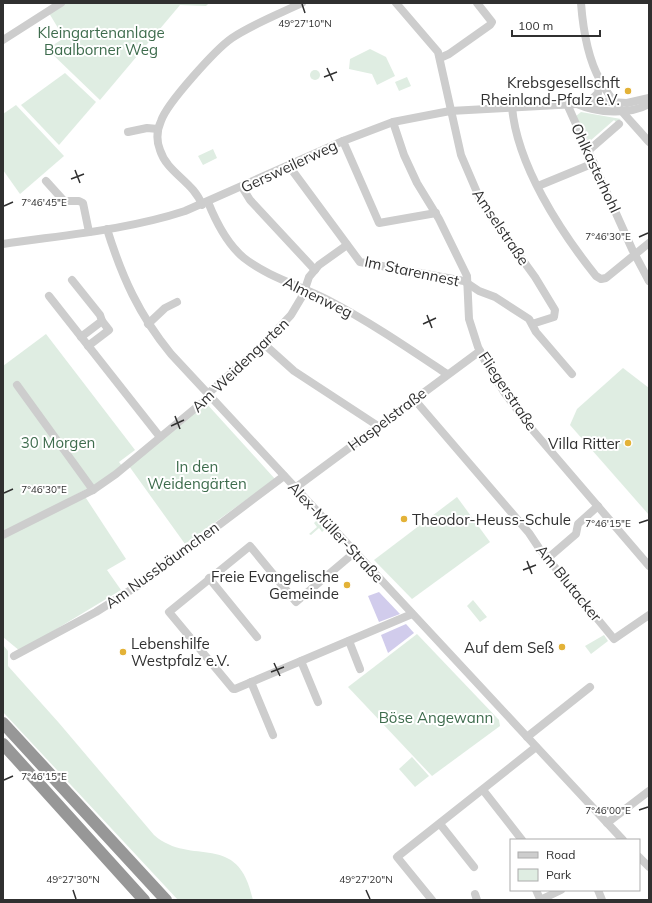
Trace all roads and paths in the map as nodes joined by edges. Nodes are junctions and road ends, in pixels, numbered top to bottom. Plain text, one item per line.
1 (61, 3) edge
2 (302, 3) edge
3 (396, 3) edge
4 (478, 3) edge
5 (581, 3) edge
6 (3, 40) edge
7 (440, 58) junction
8 (600, 82) junction
9 (649, 98) edge
10 (590, 101) junction
11 (616, 102) junction
12 (567, 104) junction
13 (577, 104) junction
14 (649, 104) edge
15 (512, 106) junction
16 (450, 111) junction
17 (624, 111) junction
18 (393, 122) junction
19 (619, 124) dead end
20 (158, 129) junction
21 (128, 132) dead end
22 (343, 141) junction
23 (649, 142) edge
24 (588, 151) junction
25 (594, 163) junction
26 (289, 166) junction
27 (46, 181) dead end
28 (538, 186) junction
29 (242, 187) junction
30 (205, 203) junction
31 (436, 213) junction
32 (107, 229) junction
33 (89, 232) junction
34 (649, 243) edge
35 (3, 244) edge
36 (347, 246) junction
37 (635, 254) junction
38 (315, 270) junction
39 (72, 280) dead end
40 (649, 281) edge
41 (468, 283) junction
42 (305, 289) junction
43 (49, 296) dead end
44 (177, 302) dead end
45 (102, 321) junction
46 (148, 324) junction
47 (532, 324) junction
48 (81, 337) junction
49 (264, 344) junction
50 (88, 346) junction
51 (480, 351) junction
52 (447, 374) junction
53 (572, 374) dead end
54 (17, 385) dead end
55 (209, 394) junction
56 (414, 399) junction
57 (378, 426) junction
58 (160, 437) junction
59 (284, 476) junction
60 (295, 488) junction
61 (93, 490) junction
62 (598, 506) junction
63 (3, 535) edge
64 (355, 552) junction
65 (547, 558) junction
66 (649, 566) edge
67 (209, 578) junction
68 (412, 614) junction
69 (649, 615) edge
70 (256, 637) dead end
71 (349, 641) junction
72 (14, 656) dead end
73 (301, 661) junction
74 (360, 669) dead end
75 (251, 682) junction
76 (590, 687) dead end
77 (318, 702) dead end
78 (3, 723) edge
79 (273, 735) dead end
80 (527, 737) junction
81 (3, 744) edge
82 (536, 747) junction
83 (482, 790) junction
84 (649, 791) edge
85 (607, 823) junction
86 (440, 824) junction
87 (521, 839) edge
88 (622, 839) edge
89 (640, 858) edge
90 (649, 866) edge
91 (474, 867) dead end
92 (559, 891) edge
93 (144, 900) edge
94 (166, 900) edge
95 (432, 900) edge
96 (540, 900) edge

1 - 6 street
2 - 20 street
3 - 7 street
4 - 7 street
5 - 8 street
7 - 16 street
8 - 10 street
8 - 11 street
9 - 11 street, Gersweilerweg
10 - 11 street, Gersweilerweg
10 - 13 street, Gersweilerweg
11 - 17 street
12 - 13 street, Gersweilerweg
12 - 15 street, Gersweilerweg
12 - 24 street, Ohlkasterhohl
13 - 17 street, Gersweilerweg
14 - 17 street, Gersweilerweg
15 - 16 street, Gersweilerweg
15 - 28 street
16 - 18 street, Gersweilerweg
16 - 47 street, Amselstraße
17 - 23 street
18 - 22 street, Gersweilerweg
18 - 31 street, Fliegerstraße
19 - 24 street
20 - 21 street
20 - 30 street, Almenweg
22 - 26 street, Gersweilerweg
22 - 31 street
24 - 25 street, Ohlkasterhohl
25 - 28 street
25 - 37 street, Ohlkasterhohl
26 - 29 street, Gersweilerweg
26 - 36 street
27 - 33 street
28 - 37 street
29 - 30 street, Gersweilerweg
29 - 38 street
30 - 32 street, Gersweilerweg
30 - 42 street, Almenweg
31 - 41 street, Fliegerstraße
32 - 33 street, Gersweilerweg
32 - 46 street, Alex-Müller-Straße
33 - 35 street, Gersweilerweg
34 - 37 street
36 - 38 street, Im Starennest
36 - 41 street, Im Starennest
37 - 40 street, Ohlkasterhohl
38 - 42 street, Im Starennest
39 - 45 street
41 - 47 street, Im Starennest
41 - 51 street, Fliegerstraße
42 - 49 street, Am Weidengarten
42 - 52 street, Almenweg
43 - 48 street
44 - 46 street
45 - 48 street
45 - 50 street
46 - 55 street, Alex-Müller-Straße
47 - 53 street, Im Starennest
48 - 50 street
49 - 55 street, Am Weidengarten
49 - 57 street
50 - 58 street
51 - 52 street, Haspelstraße
51 - 62 street, Fliegerstraße
52 - 56 street, Haspelstraße
54 - 61 street
55 - 58 street, Am Weidengarten
55 - 59 street, Alex-Müller-Straße
56 - 57 street, Haspelstraße
56 - 65 street, Am Blutacker
57 - 60 street, Haspelstraße
58 - 61 street, Am Weidengarten
59 - 60 street, Alex-Müller-Straße
59 - 72 street, Am Nussbäumchen
60 - 64 street, Alex-Müller-Straße
61 - 63 street, Am Weidengarten
62 - 65 street
62 - 66 street, Fliegerstraße
64 - 67 street
64 - 68 street, Alex-Müller-Straße
65 - 69 street, Am Blutacker
67 - 70 street
67 - 75 street
68 - 71 street
68 - 80 street, Alex-Müller-Straße
71 - 73 street
71 - 74 street
73 - 75 street
73 - 77 street
75 - 79 street
76 - 80 street
78 - 94 highway
80 - 82 street, Alex-Müller-Straße
81 - 93 highway
82 - 83 street
82 - 85 street, Alex-Müller-Straße
83 - 86 street
83 - 87 street
84 - 85 street
85 - 88 street, Alex-Müller-Straße
86 - 91 street
86 - 95 street
89 - 90 street
92 - 96 street

